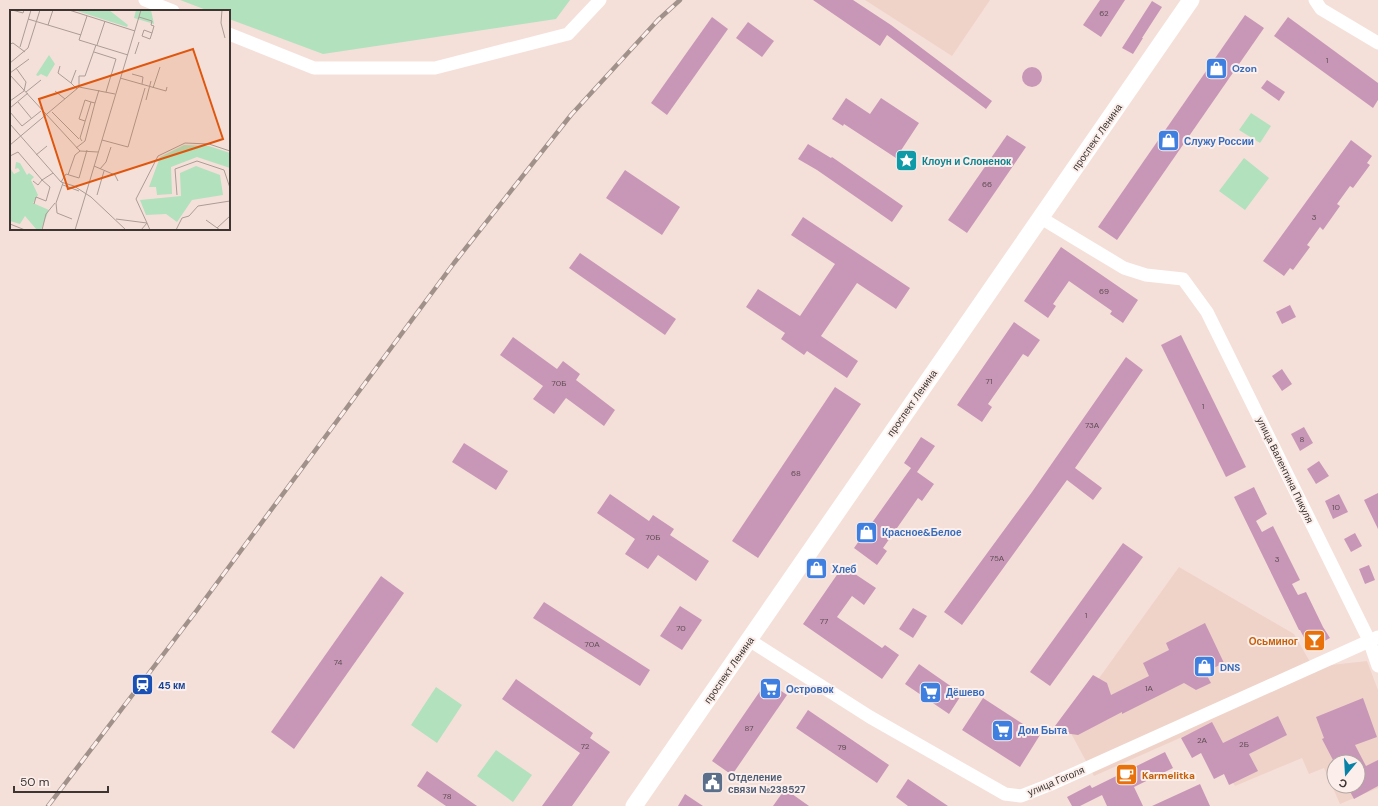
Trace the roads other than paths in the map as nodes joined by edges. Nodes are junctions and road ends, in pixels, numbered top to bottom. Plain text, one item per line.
1 (145, 0) edge
2 (600, 0) edge
3 (1190, 0) edge
4 (1315, 0) edge
5 (170, 10) edge
6 (230, 34) edge
7 (1378, 43) edge
8 (1041, 218) junction
9 (1374, 638) edge
10 (749, 640) junction
11 (1378, 666) edge
12 (634, 806) edge

1 - 5 street
2 - 6 street
3 - 8 main road, проспект Ленина
4 - 7 street
8 - 9 street, улица Валентина Пикуля
8 - 10 main road, проспект Ленина
9 - 10 street, улица Гоголя
9 - 11 street, улица Валентина Пикуля
10 - 12 main road, проспект Ленина

